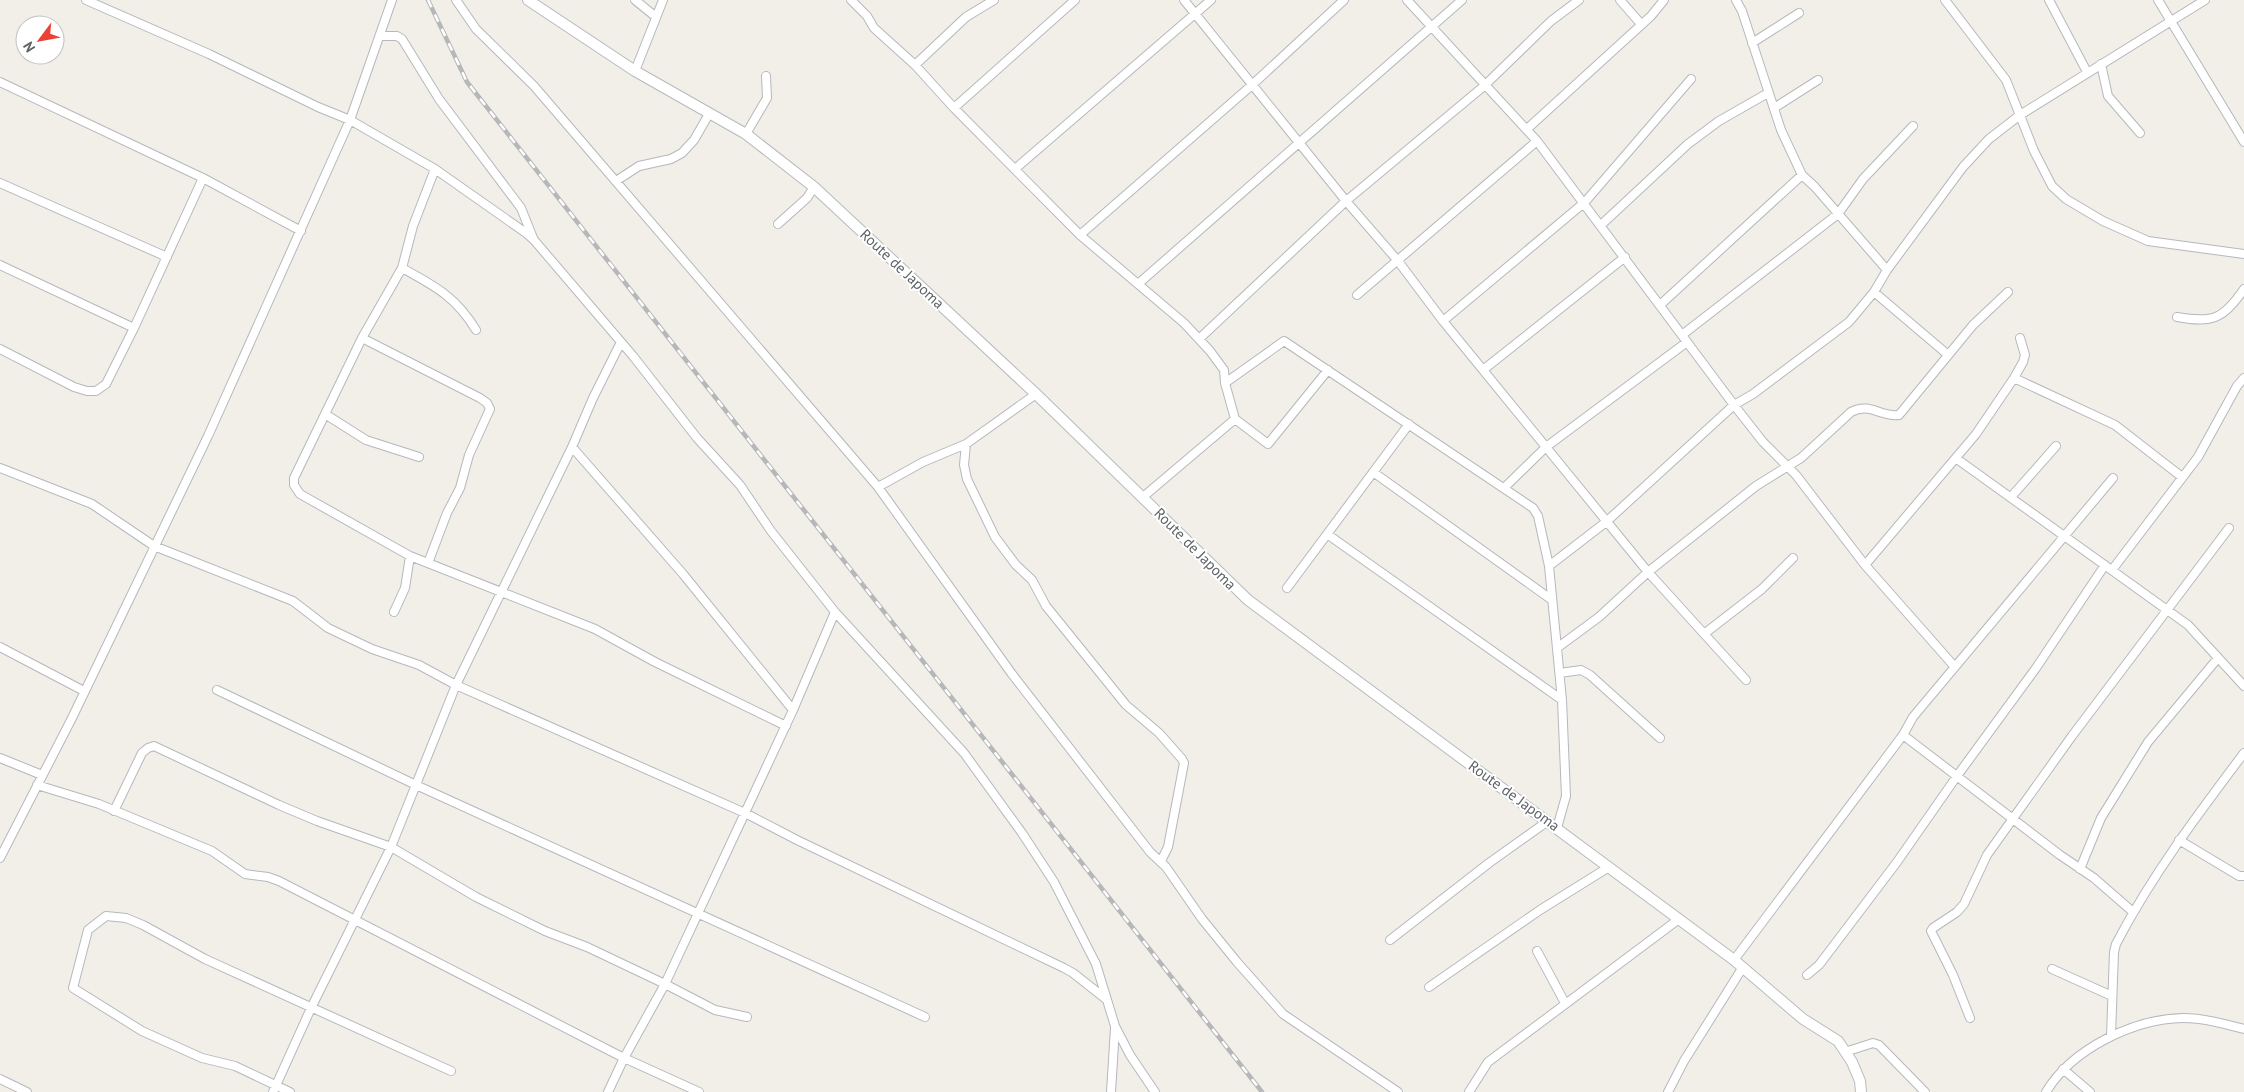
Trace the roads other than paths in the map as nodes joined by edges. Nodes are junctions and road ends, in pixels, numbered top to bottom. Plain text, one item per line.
1 (86, 0) edge
2 (392, 0) edge
3 (456, 0) edge
4 (528, 0) edge
5 (635, 0) edge
6 (663, 0) edge
7 (851, 0) edge
8 (994, 0) edge
9 (1075, 0) edge
10 (1184, 0) edge
11 (1211, 0) edge
12 (1344, 0) edge
13 (1406, 0) edge
14 (1462, 0) edge
15 (1579, 0) edge
16 (1620, 0) edge
17 (1664, 0) edge
18 (1736, 0) edge
19 (1945, 0) edge
20 (2049, 0) edge
21 (2158, 0) edge
22 (2205, 0) edge
23 (1799, 13) dead end
24 (1194, 14) junction
25 (656, 17) junction
26 (2172, 21) junction
27 (1641, 24) junction
28 (1431, 25) junction
29 (380, 36) junction
30 (1752, 43) junction
31 (2101, 64) junction
32 (915, 65) junction
33 (634, 71) junction
34 (2087, 72) junction
35 (766, 76) dead end
36 (1691, 79) dead end
37 (1818, 80) dead end
38 (0, 82) edge
39 (1252, 84) junction
40 (1484, 86) junction
41 (1768, 93) junction
42 (954, 108) junction
43 (1774, 108) junction
44 (709, 114) junction
45 (2020, 115) junction
46 (350, 120) junction
47 (1913, 126) dead end
48 (1527, 129) junction
49 (2140, 133) dead end
50 (746, 134) junction
51 (1537, 141) junction
52 (2244, 142) edge
53 (1298, 143) junction
54 (435, 169) junction
55 (1015, 169) junction
56 (1802, 175) junction
57 (203, 178) junction
58 (616, 181) junction
59 (0, 183) edge
60 (814, 187) junction
61 (1346, 201) junction
62 (1585, 202) junction
63 (1838, 214) junction
64 (778, 224) dead end
65 (1601, 225) junction
66 (301, 231) junction
67 (1080, 235) junction
68 (534, 240) junction
69 (2244, 254) edge
70 (167, 257) junction
71 (1625, 257) junction
72 (1398, 261) junction
73 (0, 265) edge
74 (402, 268) junction
75 (1888, 270) junction
76 (1138, 284) junction
77 (2244, 289) edge
78 (1874, 292) junction
79 (2008, 292) dead end
80 (1357, 295) dead end
81 (1660, 305) junction
82 (2176, 317) dead end
83 (1443, 321) junction
84 (134, 328) junction
85 (476, 330) dead end
86 (362, 338) junction
87 (1685, 338) junction
88 (2020, 338) dead end
89 (1199, 339) junction
90 (621, 342) junction
91 (0, 349) edge
92 (1947, 354) junction
93 (1328, 370) junction
94 (1483, 370) junction
95 (2014, 378) junction
96 (2244, 378) edge
97 (1225, 383) junction
98 (1036, 394) junction
99 (1734, 405) junction
100 (325, 414) junction
101 (1234, 419) junction
102 (1409, 424) junction
103 (966, 444) junction
104 (2056, 446) dead end
105 (572, 448) junction
106 (1546, 448) junction
107 (419, 457) dead end
108 (1957, 459) junction
109 (1788, 466) junction
110 (0, 468) edge
111 (1373, 472) junction
112 (2182, 477) junction
113 (2113, 478) dead end
114 (878, 487) junction
115 (1504, 488) junction
116 (1143, 497) junction
117 (2011, 497) junction
118 (1606, 522) junction
119 (2228, 528) dead end
120 (1327, 534) junction
121 (2064, 536) junction
122 (154, 546) junction
123 (410, 556) junction
124 (1793, 558) dead end
125 (428, 563) junction
126 (1865, 565) junction
127 (1549, 566) junction
128 (2109, 568) junction
129 (1648, 572) junction
130 (1287, 588) dead end
131 (501, 591) junction
132 (1552, 600) junction
133 (2168, 610) junction
134 (394, 612) dead end
135 (835, 612) junction
136 (1704, 634) junction
137 (0, 647) edge
138 (1557, 648) junction
139 (2218, 658) junction
140 (1954, 666) junction
141 (1560, 673) junction
142 (1746, 680) dead end
143 (456, 685) junction
144 (2244, 686) edge
145 (217, 690) dead end
146 (84, 691) junction
147 (1562, 700) junction
148 (793, 710) junction
149 (786, 726) junction
150 (1904, 735) junction
151 (1660, 738) dead end
152 (2244, 752) edge
153 (0, 758) edge
154 (42, 775) junction
155 (1957, 776) junction
156 (37, 785) junction
157 (416, 785) junction
158 (114, 811) junction
159 (745, 813) junction
160 (2014, 820) junction
161 (1548, 821) junction
162 (1557, 828) junction
163 (2179, 840) junction
164 (391, 847) junction
165 (0, 858) edge
166 (1161, 861) junction
167 (1609, 867) junction
168 (2080, 869) junction
169 (2244, 876) edge
170 (2133, 912) junction
171 (697, 913) junction
172 (356, 919) junction
173 (1679, 919) junction
174 (1390, 940) dead end
175 (1537, 951) dead end
176 (1734, 960) junction
177 (1743, 967) junction
178 (2052, 970) dead end
179 (1807, 975) dead end
180 (665, 984) junction
181 (1429, 987) dead end
182 (2112, 996) junction
183 (1106, 999) junction
184 (1565, 1003) junction
185 (312, 1006) junction
186 (747, 1017) dead end
187 (925, 1017) dead end
188 (1970, 1018) dead end
189 (1115, 1026) junction
190 (2244, 1029) edge
191 (2111, 1036) junction
192 (1845, 1052) junction
193 (624, 1058) junction
194 (2063, 1069) junction
195 (452, 1071) dead end
196 (0, 1079) edge
197 (274, 1088) edge
198 (27, 1092) edge
199 (290, 1092) edge
200 (608, 1092) edge
201 (699, 1092) edge
202 (1111, 1092) edge
203 (1155, 1092) edge
204 (1398, 1092) edge
205 (1469, 1092) edge
206 (1668, 1092) edge
207 (1861, 1092) edge
208 (1925, 1092) edge
209 (2046, 1092) edge
210 (2090, 1092) edge

1 - 46 street
2 - 29 street
3 - 58 street
4 - 33 street, Route de Japoma
5 - 25 street
6 - 25 street
7 - 32 street
8 - 32 street
9 - 42 street
10 - 24 street
11 - 24 street
12 - 39 street
13 - 28 street
14 - 28 street
15 - 40 street
16 - 27 street
17 - 27 street
18 - 30 street
19 - 45 street
20 - 34 street
21 - 26 street
22 - 26 street
23 - 30 street
24 - 39 street
24 - 55 street
25 - 33 street
26 - 31 street
26 - 52 street
27 - 48 street
28 - 40 street
28 - 53 street
29 - 46 street
29 - 68 street
30 - 41 street
31 - 34 street
31 - 49 street
32 - 42 street
33 - 44 street, Route de Japoma
34 - 45 street
35 - 50 street
36 - 62 street
37 - 43 street
38 - 57 street
39 - 53 street
39 - 67 street
40 - 48 street
40 - 61 street
41 - 43 street
41 - 65 street
42 - 55 street
43 - 56 street
44 - 50 street, Route de Japoma
44 - 58 street
45 - 69 street
45 - 75 street
46 - 54 street
46 - 66 street
47 - 63 street
48 - 51 street
50 - 60 street, Route de Japoma
51 - 62 street
51 - 72 street
53 - 61 street
53 - 76 street
54 - 68 street
54 - 74 street
55 - 67 street
56 - 63 street
56 - 81 street
57 - 66 street
57 - 70 street
58 - 114 street
59 - 70 street
60 - 64 street
60 - 98 street, Route de Japoma
61 - 72 street
61 - 89 street
62 - 65 street
62 - 83 street
63 - 75 street
63 - 87 street
65 - 71 street
66 - 122 street
67 - 76 street
68 - 90 street
70 - 84 street
71 - 81 street
71 - 94 street
72 - 80 street
72 - 83 street
73 - 84 street
74 - 85 street
74 - 86 street
75 - 78 street
76 - 89 street
77 - 82 street
78 - 92 street
78 - 99 street
79 - 92 street
81 - 87 street
83 - 94 street
84 - 91 street
86 - 100 street
86 - 125 street
87 - 99 street
87 - 106 street
88 - 95 street
89 - 97 street
90 - 105 street
90 - 135 street
92 - 109 street
93 - 97 street
93 - 101 street
93 - 102 street
94 - 106 street
95 - 108 street
95 - 112 street
96 - 112 street
97 - 101 street
98 - 103 street
98 - 116 street, Route de Japoma
99 - 109 street
99 - 118 street
100 - 107 street
100 - 123 street
101 - 116 street
102 - 111 street
102 - 115 street
103 - 114 street
103 - 166 street
104 - 117 street
105 - 131 street
105 - 148 street
106 - 115 street
106 - 118 street
108 - 117 street
108 - 126 street
109 - 126 street
109 - 129 street
110 - 122 street
111 - 120 street
111 - 132 street
112 - 128 street
113 - 121 street
114 - 166 street
115 - 127 street
116 - 161 street, Route de Japoma
117 - 121 street
118 - 127 street
118 - 129 street
119 - 133 street
120 - 130 street
120 - 147 street
121 - 128 street
121 - 140 street
122 - 143 street
122 - 146 street
123 - 125 street
123 - 134 street
124 - 136 street
125 - 131 street
126 - 140 street
127 - 132 street
128 - 133 street
128 - 155 street
129 - 136 street
129 - 138 street
131 - 143 street
131 - 149 street
132 - 138 street
133 - 139 street
133 - 160 street
135 - 148 street
135 - 183 street
136 - 142 street
137 - 146 street
138 - 141 street
139 - 144 street
139 - 168 street
140 - 150 street
141 - 147 street
141 - 151 street
143 - 157 street
143 - 159 street
145 - 157 street
146 - 154 street
147 - 162 street
148 - 149 street
149 - 159 street
150 - 155 street
150 - 176 street
152 - 163 street
153 - 154 street
154 - 156 street
155 - 160 street
155 - 179 street
156 - 158 street
156 - 165 street
157 - 164 street
157 - 171 street
158 - 164 street
158 - 172 street
159 - 171 street
159 - 183 street
160 - 168 street
160 - 188 street
161 - 162 street, Route de Japoma
161 - 174 street
162 - 167 street, Route de Japoma
163 - 169 street
163 - 170 street
164 - 172 street
164 - 180 street
166 - 204 street
167 - 173 street, Route de Japoma
167 - 181 street
168 - 170 street
170 - 182 street
171 - 180 street
171 - 187 street
172 - 185 street
172 - 193 street
173 - 176 street, Route de Japoma
173 - 184 street
175 - 184 street
176 - 177 street, Route de Japoma
177 - 192 street, Route de Japoma
177 - 206 street
178 - 182 street
180 - 186 street
180 - 193 street
182 - 191 street
183 - 189 street
184 - 205 street
185 - 195 street
185 - 197 street
185 - 197 street
189 - 202 street
189 - 203 street
190 - 191 street
191 - 194 street
192 - 207 street, Route de Japoma
192 - 208 street
193 - 200 street
193 - 201 street
194 - 209 street
194 - 210 street
196 - 198 street
197 - 199 street

